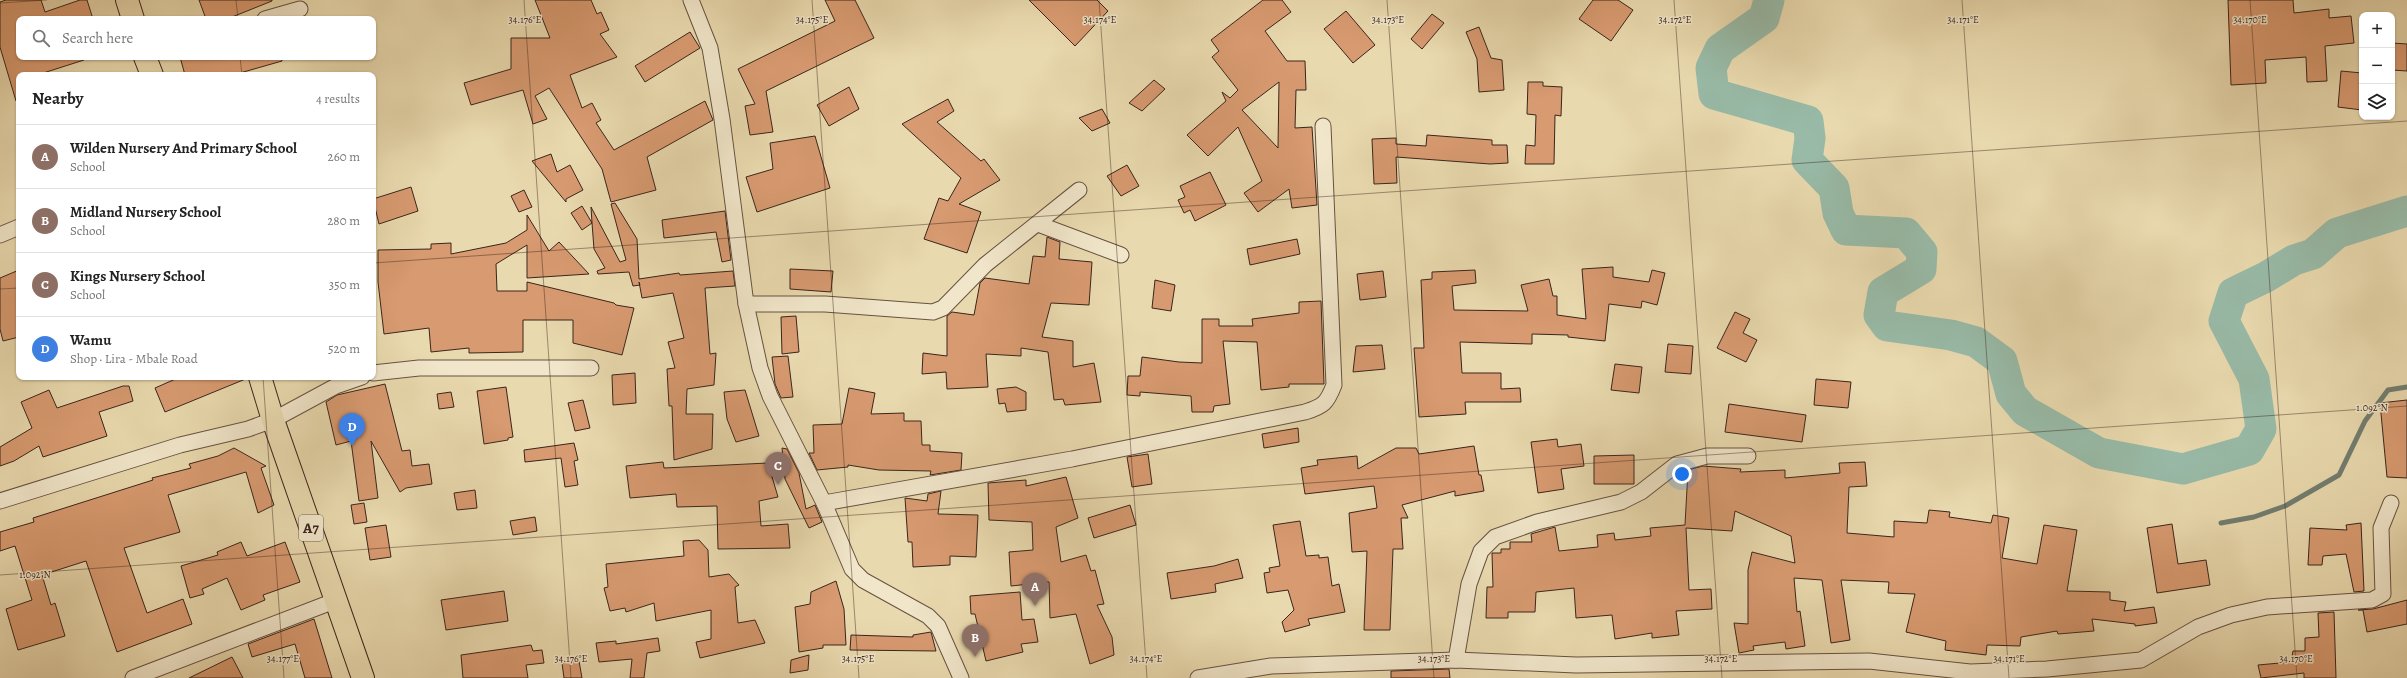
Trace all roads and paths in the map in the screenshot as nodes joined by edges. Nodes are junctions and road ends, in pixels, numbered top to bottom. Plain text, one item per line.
1 (127, 0) edge
2 (691, 0) edge
3 (300, 9) dead end
4 (132, 16) edge
5 (276, 16) edge
6 (1323, 126) dead end
7 (1079, 190) dead end
8 (1038, 224) junction
9 (16, 228) edge
10 (0, 235) edge
11 (1121, 255) dead end
12 (746, 304) junction
13 (591, 368) dead end
14 (376, 373) edge
15 (261, 380) edge
16 (353, 380) edge
17 (273, 420) junction
18 (1748, 456) dead end
19 (0, 501) edge
20 (824, 503) junction
21 (2391, 503) dead end
22 (336, 600) junction
23 (1456, 660) junction
24 (133, 678) edge
25 (363, 678) edge
26 (961, 678) edge
27 (1198, 678) edge

1 - 4 main road
2 - 12 street
3 - 5 street
6 - 20 street
7 - 8 street
8 - 11 street
8 - 12 street
9 - 10 street
12 - 20 street
13 - 14 street
15 - 17 main road, A7
16 - 17 street
17 - 19 street
17 - 22 main road, A7
18 - 23 street
20 - 26 street
21 - 23 street
22 - 24 street
22 - 25 main road, A7
23 - 27 street

